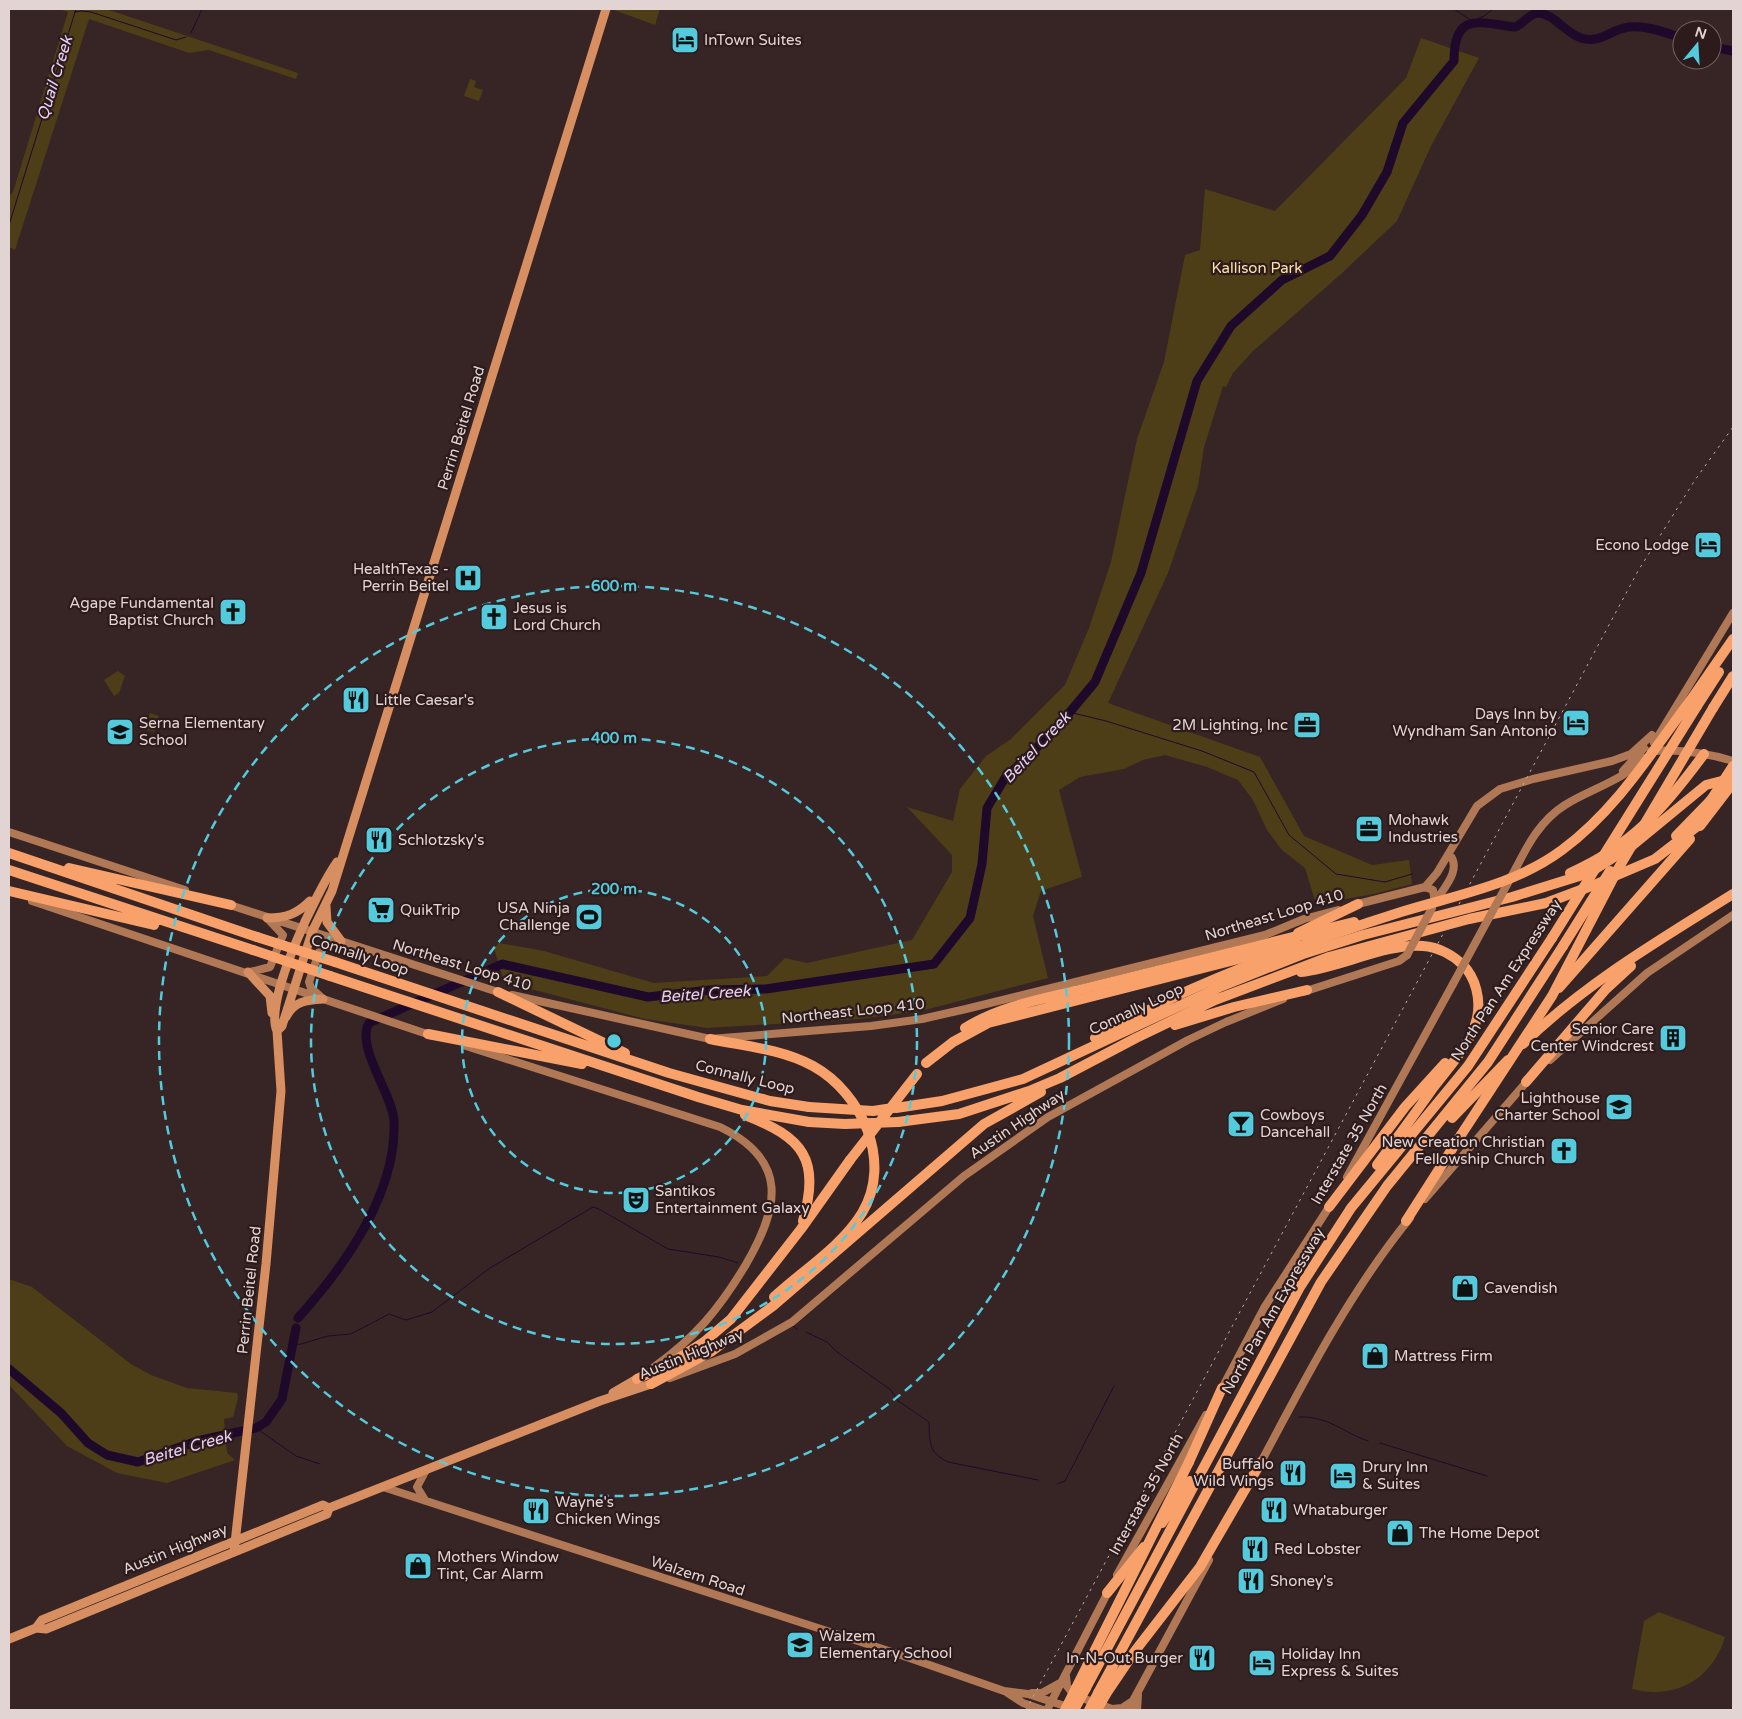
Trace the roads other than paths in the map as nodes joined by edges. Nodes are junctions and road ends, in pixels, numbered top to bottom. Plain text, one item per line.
1 (606, 9) edge
2 (1733, 613) edge
3 (1733, 640) edge
4 (1733, 650) edge
5 (1733, 676) edge
6 (1690, 682) junction
7 (1694, 704) junction
8 (1713, 708) junction
9 (1652, 735) junction
10 (1649, 751) junction
11 (1680, 751) junction
12 (1704, 754) junction
13 (1733, 761) edge
14 (1733, 766) edge
15 (1616, 777) junction
16 (1733, 778) edge
17 (1686, 779) junction
18 (1733, 783) edge
19 (1715, 802) junction
20 (1704, 821) junction
21 (9, 832) edge
22 (9, 853) edge
23 (1449, 854) junction
24 (341, 855) junction
25 (40, 862) junction
26 (9, 870) edge
27 (1626, 872) junction
28 (1425, 886) junction
29 (1530, 891) junction
30 (9, 892) edge
31 (1733, 894) edge
32 (316, 895) junction
33 (1358, 904) junction
34 (326, 905) junction
35 (1433, 905) junction
36 (1481, 905) junction
37 (231, 906) junction
38 (1404, 911) junction
39 (1733, 915) edge
40 (267, 918) junction
41 (300, 928) junction
42 (312, 932) junction
43 (341, 941) junction
44 (1652, 946) junction
45 (253, 950) junction
46 (1260, 952) junction
47 (248, 972) junction
48 (1283, 974) junction
49 (282, 984) junction
50 (293, 988) junction
51 (1306, 990) junction
52 (498, 992) junction
53 (1552, 996) junction
54 (323, 999) junction
55 (277, 1027) junction
56 (1474, 1027) junction
57 (428, 1034) junction
58 (1136, 1038) junction
59 (710, 1039) junction
60 (926, 1063) junction
61 (1049, 1066) junction
62 (1073, 1072) junction
63 (669, 1073) junction
64 (633, 1074) junction
65 (1526, 1082) junction
66 (698, 1097) junction
67 (1415, 1152) junction
68 (1329, 1207) junction
69 (1351, 1208) junction
70 (1406, 1222) junction
71 (801, 1230) junction
72 (753, 1319) junction
73 (637, 1379) junction
74 (651, 1384) junction
75 (1222, 1388) junction
76 (600, 1401) junction
77 (1234, 1410) junction
78 (1261, 1462) junction
79 (426, 1470) junction
80 (383, 1487) junction
81 (427, 1502) junction
82 (330, 1508) junction
83 (237, 1517) junction
84 (265, 1528) junction
85 (235, 1539) junction
86 (234, 1552) junction
87 (1107, 1593) junction
88 (36, 1628) junction
89 (9, 1639) edge
90 (1066, 1673) junction
91 (1062, 1682) junction
92 (1004, 1691) junction
93 (1028, 1694) junction
94 (1102, 1694) junction
95 (1138, 1694) junction
96 (1052, 1702) junction
97 (1031, 1708) edge
98 (1043, 1710) edge
99 (1048, 1710) edge
100 (1064, 1710) edge
101 (1074, 1710) edge
102 (1079, 1710) edge
103 (1089, 1710) edge
104 (1097, 1710) edge
105 (1128, 1710) edge
106 (1138, 1710) edge

1 - 24 main road, Perrin Beitel Road
2 - 6 main road, Interstate 35 North
3 - 7 highway
4 - 7 highway, North Pan Am Expressway
5 - 8 highway, North Pan Am Expressway
6 - 9 main road, Interstate 35 North
6 - 10 main road, Interstate 35 North
7 - 38 highway, bridge
7 - 69 highway, North Pan Am Expressway, bridge
8 - 53 highway, bridge
8 - 67 highway, North Pan Am Expressway, bridge
9 - 15 main road, Interstate 35 North
9 - 23 main road
10 - 11 main road
10 - 15 main road, Interstate 35 North
11 - 12 main road
11 - 17 highway
12 - 13 main road
12 - 17 highway
14 - 19 highway, bridge
15 - 68 main road, Interstate 35 North, bridge
16 - 29 highway
17 - 29 highway
18 - 19 highway
19 - 20 highway
19 - 27 highway
20 - 27 highway
20 - 53 highway, bridge
21 - 37 main road, Northeast Loop 410
22 - 25 highway, Connally Loop
23 - 28 main road
23 - 35 main road, Austin Highway
24 - 32 main road, Perrin Beitel Road
24 - 34 main road, Perrin Beitel Road
25 - 37 highway
25 - 63 highway, Connally Loop, bridge
26 - 45 highway, Connally Loop
27 - 48 highway
28 - 33 main road, Northeast Loop 410
28 - 35 main road
29 - 36 highway, Connally Loop
30 - 45 highway
30 - 47 main road
31 - 44 highway
32 - 40 main road
32 - 41 main road, Perrin Beitel Road
33 - 46 highway
33 - 59 main road, Northeast Loop 410
34 - 42 main road, Perrin Beitel Road
34 - 43 main road
35 - 51 main road, Austin Highway, bridge
36 - 46 highway
36 - 61 highway, Connally Loop
37 - 40 main road, Northeast Loop 410
38 - 60 highway, bridge
38 - 61 highway, bridge
39 - 65 main road
40 - 41 main road, Northeast Loop 410
40 - 47 main road
41 - 42 main road, Northeast Loop 410
41 - 49 main road, Perrin Beitel Road
42 - 43 main road, Northeast Loop 410
42 - 50 main road, Perrin Beitel Road
43 - 52 main road, Northeast Loop 410
43 - 54 main road
44 - 65 highway
44 - 67 highway
45 - 64 highway, Connally Loop, bridge
46 - 60 highway
47 - 49 main road
47 - 55 main road
48 - 56 highway
48 - 58 highway, Connally Loop
49 - 50 main road
49 - 55 main road, Perrin Beitel Road
50 - 54 main road
50 - 55 main road, Perrin Beitel Road
51 - 58 highway
51 - 74 main road, Austin Highway
52 - 59 main road, Northeast Loop 410
52 - 63 highway
53 - 70 highway, bridge
54 - 55 main road
54 - 57 main road
55 - 83 main road, Perrin Beitel Road
56 - 68 highway
56 - 69 highway
57 - 64 highway
57 - 73 main road, Austin Highway
58 - 62 highway, Connally Loop
59 - 72 highway
60 - 71 highway, bridge
61 - 63 highway, Connally Loop, bridge
62 - 66 highway, Connally Loop, bridge
62 - 72 highway
64 - 66 highway, Connally Loop
65 - 70 main road
66 - 71 highway
67 - 94 highway, North Pan Am Expressway
68 - 75 main road, Interstate 35 North
69 - 77 highway, North Pan Am Expressway
70 - 78 main road
71 - 73 highway
72 - 74 highway
73 - 76 main road, Austin Highway
74 - 76 main road, Austin Highway
75 - 87 main road, Interstate 35 North
75 - 100 highway, bridge
76 - 79 main road, Austin Highway
77 - 87 highway
77 - 101 highway, North Pan Am Expressway, bridge
78 - 94 highway
78 - 95 main road
79 - 80 main road, Austin Highway
79 - 81 main road
80 - 81 main road, Walzem Road
80 - 82 main road, Austin Highway
81 - 92 main road, Walzem Road
82 - 84 main road, Austin Highway
82 - 86 main road, Austin Highway
83 - 84 main road
83 - 85 main road, Perrin Beitel Road
84 - 85 main road, Austin Highway
85 - 86 main road, Perrin Beitel Road
85 - 88 main road, Austin Highway
86 - 88 main road, Austin Highway
87 - 90 main road, Interstate 35 North
88 - 89 main road, Austin Highway
90 - 91 main road, Interstate 35 North
90 - 95 main road
91 - 93 main road
91 - 96 main road, Interstate 35 North
92 - 93 main road, Walzem Road
92 - 97 main road, Walzem Road
93 - 96 main road, Walzem Road
94 - 103 highway, North Pan Am Expressway, bridge
94 - 104 highway, bridge
95 - 105 main road
95 - 106 main road
96 - 99 main road, Interstate 35 North
96 - 102 main road, Walzem Road
97 - 98 main road, Walzem Road

